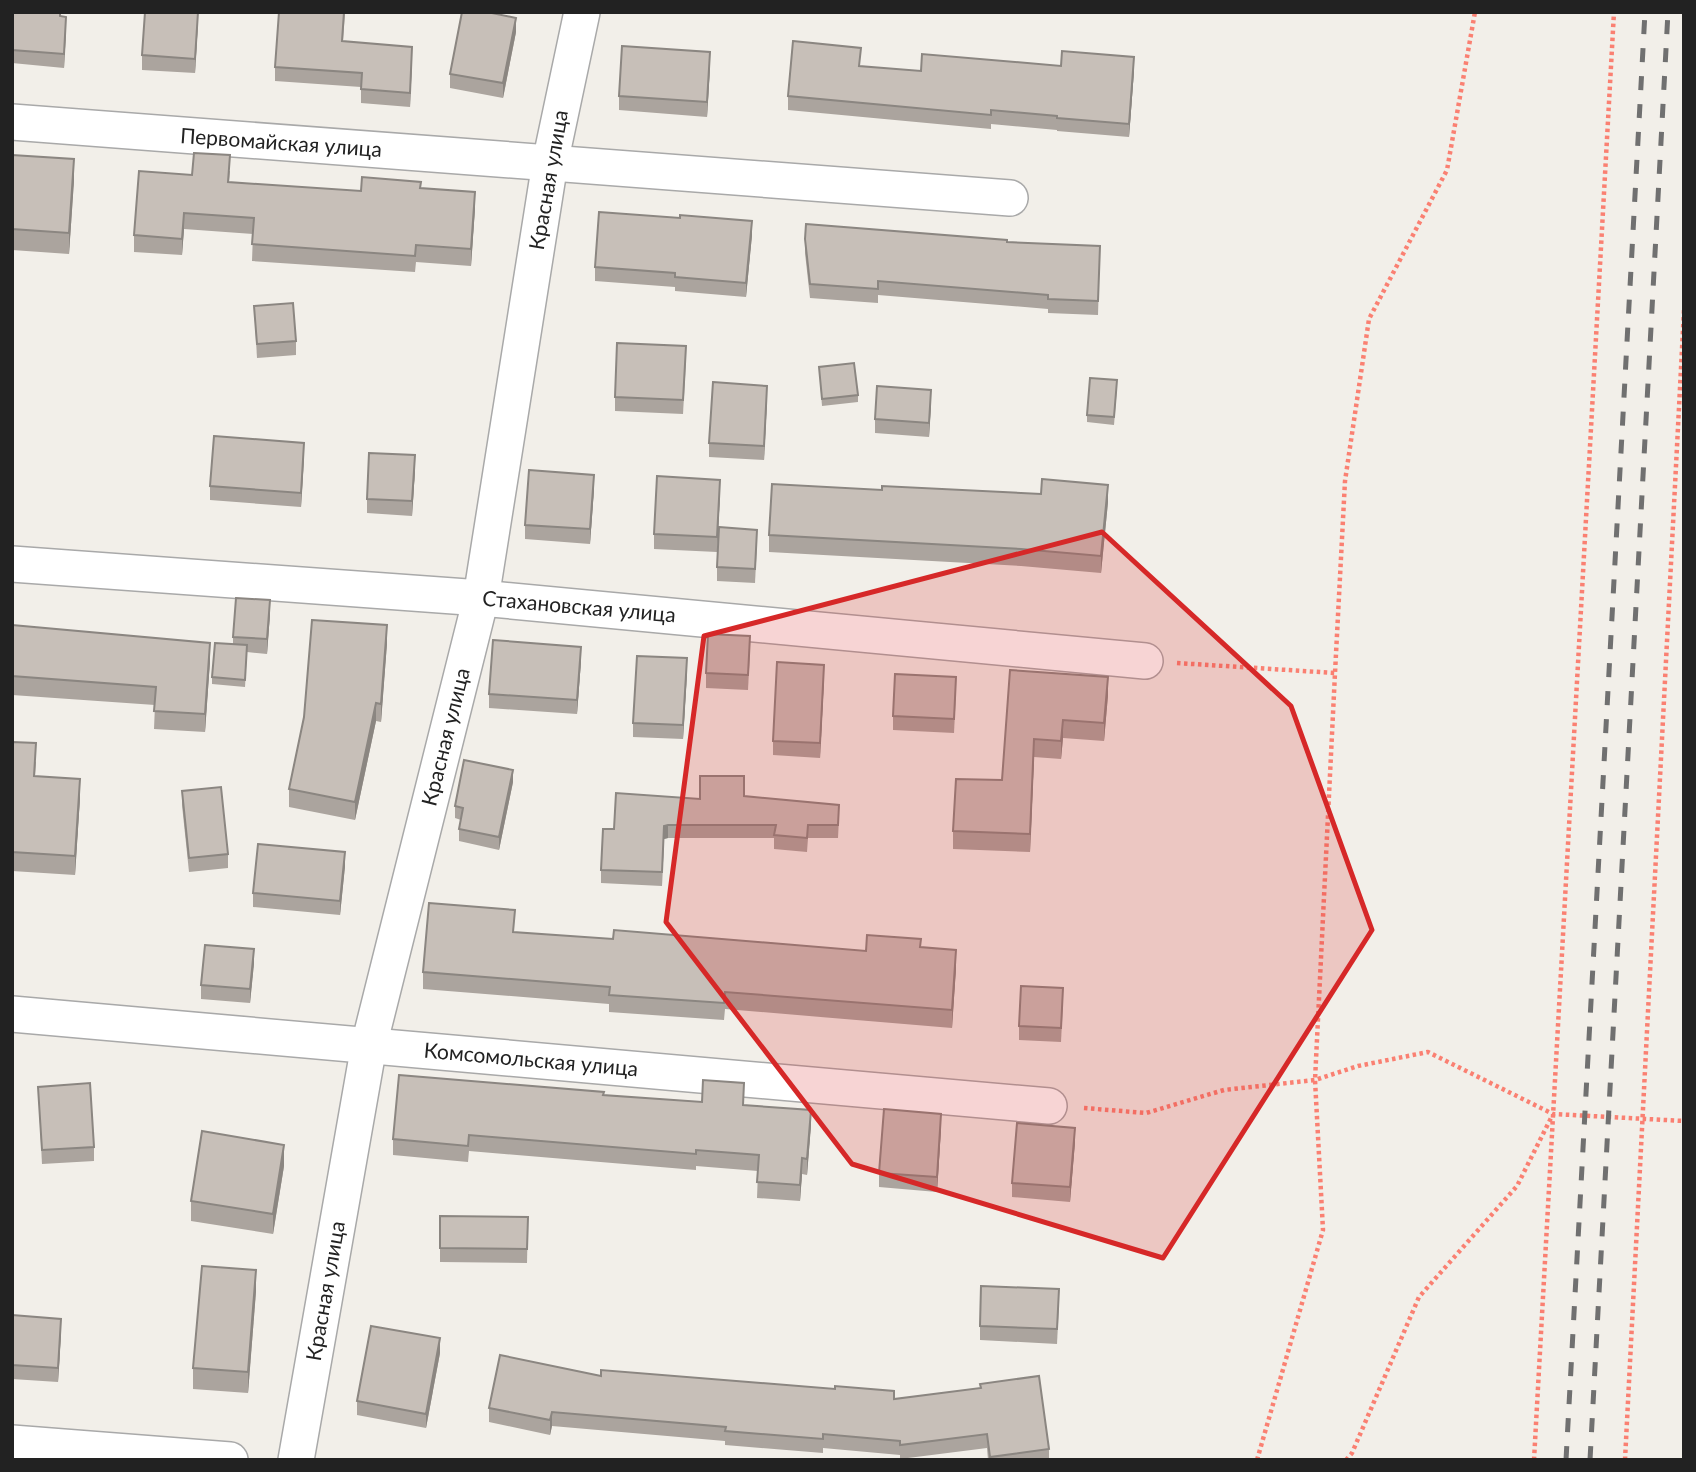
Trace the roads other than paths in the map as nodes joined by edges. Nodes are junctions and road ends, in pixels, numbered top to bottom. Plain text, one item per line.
1 (582, 12) edge
2 (12, 122) edge
3 (550, 163) junction
4 (1010, 198) dead end
5 (12, 564) edge
6 (481, 598) junction
7 (1145, 660) road end
8 (12, 1014) edge
9 (369, 1045) junction
10 (1049, 1106) road end
11 (12, 1443) edge
12 (230, 1460) edge
13 (296, 1460) edge

1 - 3 street, Красная улица
2 - 3 street, Первомайская улица
3 - 4 street, Первомайская улица
3 - 6 street, Красная улица
5 - 6 street, Стахановская улица
6 - 7 street, Стахановская улица
6 - 9 street, Красная улица
8 - 9 street, Комсомольская улица
9 - 10 street, Комсомольская улица
9 - 13 street, Красная улица
11 - 12 street

